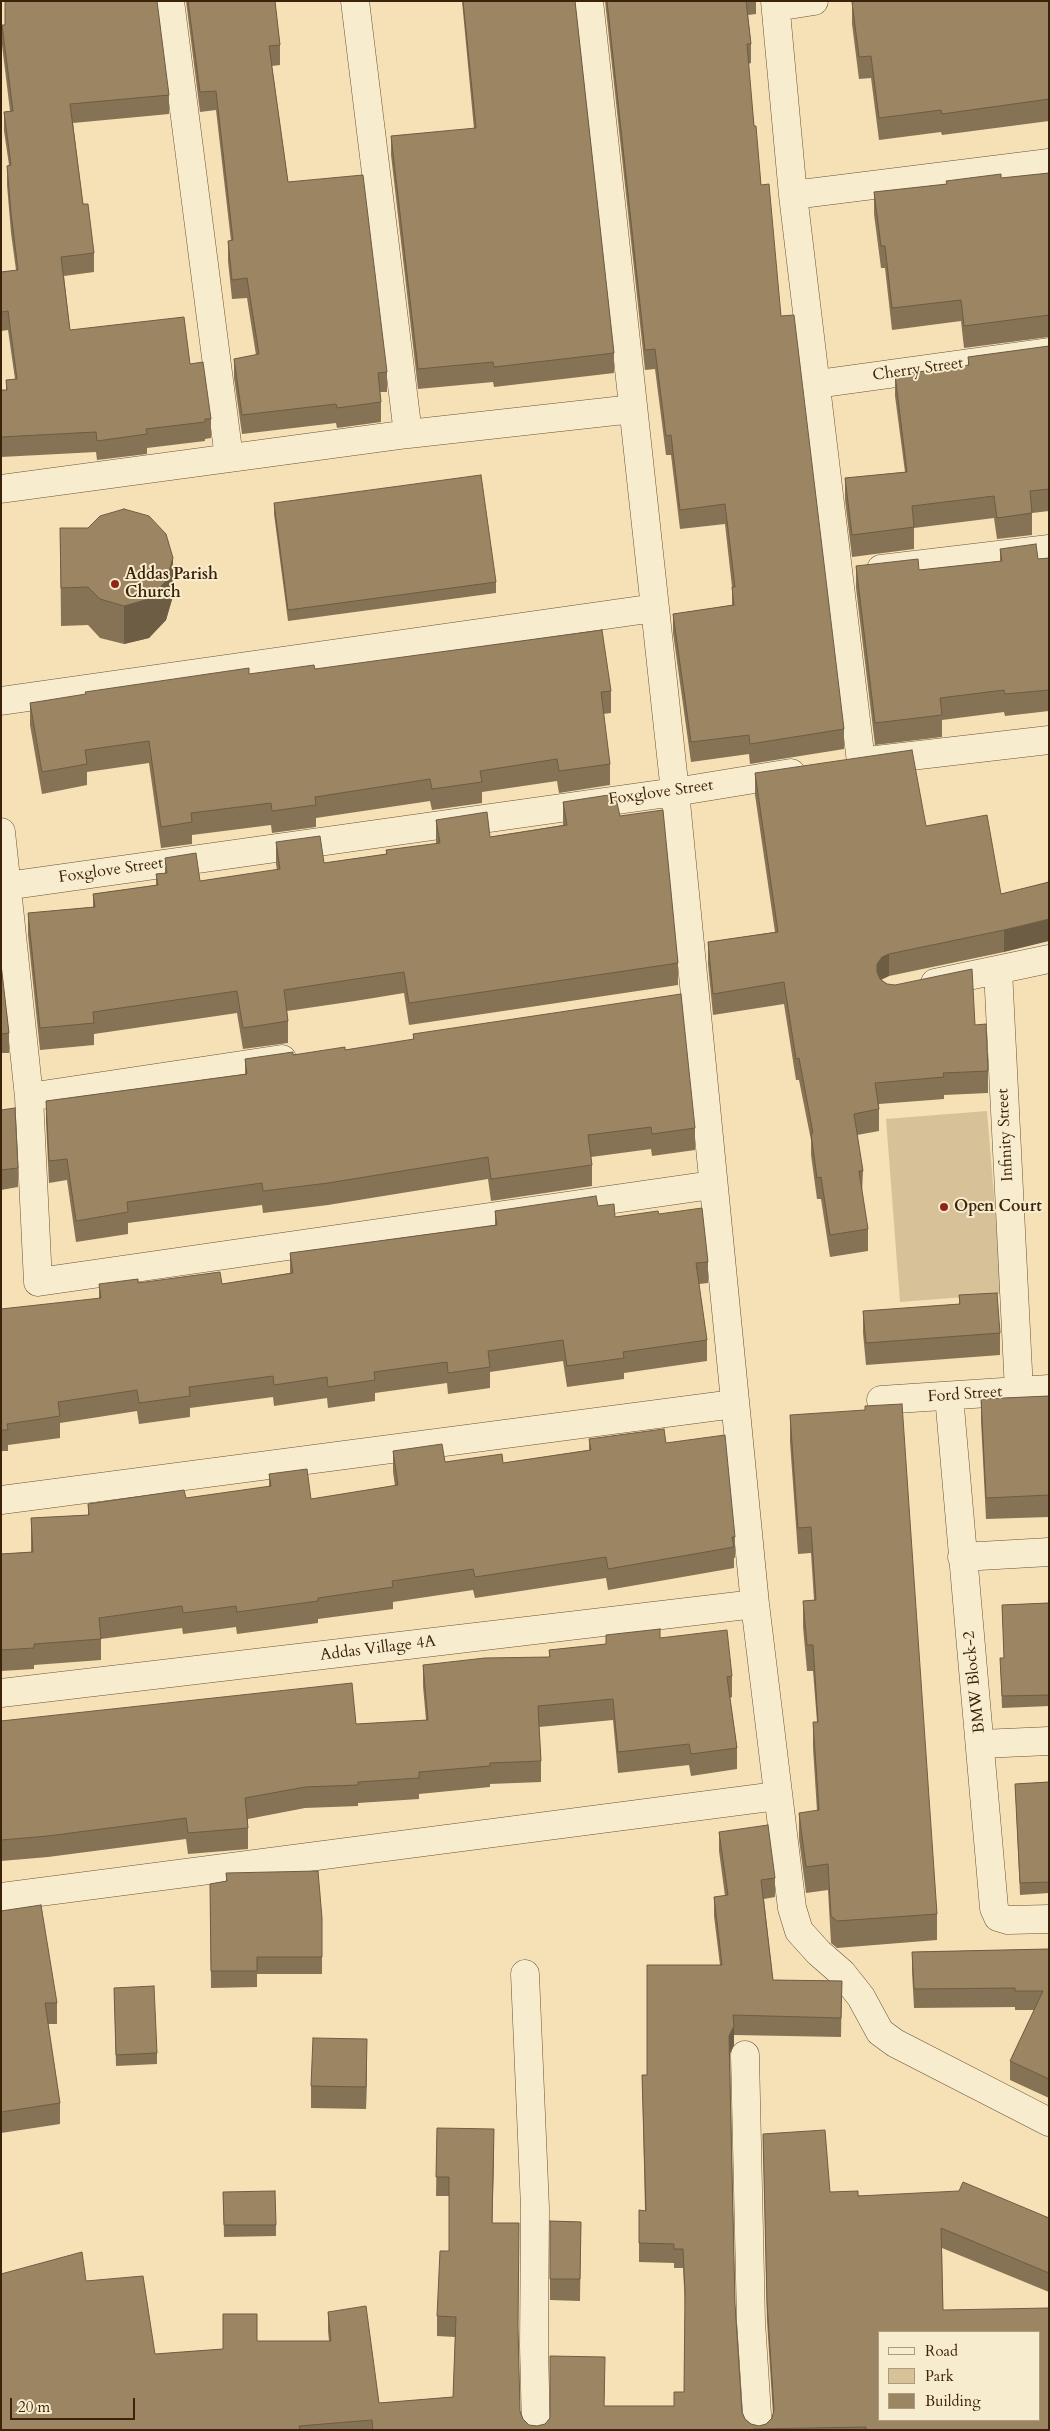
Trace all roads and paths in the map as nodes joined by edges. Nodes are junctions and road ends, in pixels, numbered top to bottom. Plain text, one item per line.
1 (170, 1) edge
2 (355, 1) edge
3 (589, 1) edge
4 (814, 1) edge
5 (775, 4) edge
6 (1049, 163) edge
7 (793, 195) junction
8 (1049, 352) edge
9 (817, 384) junction
10 (632, 409) junction
11 (408, 434) junction
12 (229, 458) junction
13 (1, 488) edge
14 (1049, 549) edge
15 (838, 574) junction
16 (655, 608) junction
17 (1, 701) edge
18 (1049, 740) edge
19 (861, 762) junction
20 (675, 792) junction
21 (1, 832) edge
22 (6, 886) junction
23 (1049, 959) edge
24 (998, 970) junction
25 (911, 987) edge
26 (303, 1056) edge
27 (29, 1097) junction
28 (712, 1185) junction
29 (1049, 1389) edge
30 (1019, 1390) junction
31 (949, 1396) junction
32 (881, 1400) dead end
33 (734, 1404) junction
34 (1, 1500) edge
35 (1049, 1552) edge
36 (962, 1557) junction
37 (755, 1604) junction
38 (1, 1694) edge
39 (1049, 1741) edge
40 (981, 1744) junction
41 (777, 1796) junction
42 (1, 1897) edge
43 (1049, 1919) edge
44 (524, 1974) dead end
45 (744, 2054) dead end
46 (1049, 2122) edge
47 (536, 2430) edge
48 (758, 2430) edge

1 - 12 street
2 - 11 street
3 - 10 street
4 - 5 street
5 - 7 street
6 - 7 street
7 - 9 street
8 - 9 street, Cherry Street
9 - 15 street
10 - 11 street
10 - 16 street
11 - 12 street
12 - 13 street
14 - 15 street
15 - 19 street
16 - 17 street
16 - 20 street
18 - 19 street, Foxglove Street
19 - 20 street, Foxglove Street
20 - 22 street, Foxglove Street
20 - 28 street
21 - 22 street
22 - 27 street
23 - 24 street
24 - 25 street
24 - 30 street, Infinity Street
26 - 27 street
27 - 28 street
28 - 33 street
29 - 30 street, Ford Street
30 - 31 street, Ford Street
31 - 32 street, Ford Street
31 - 36 street, BMW Block-2
33 - 34 street
33 - 37 street
35 - 36 street
36 - 40 street, BMW Block-2
37 - 38 street, Addas Village 4A
37 - 41 street
39 - 40 street
40 - 43 street, BMW Block-2
41 - 42 street
41 - 46 street
44 - 47 street
45 - 48 street

